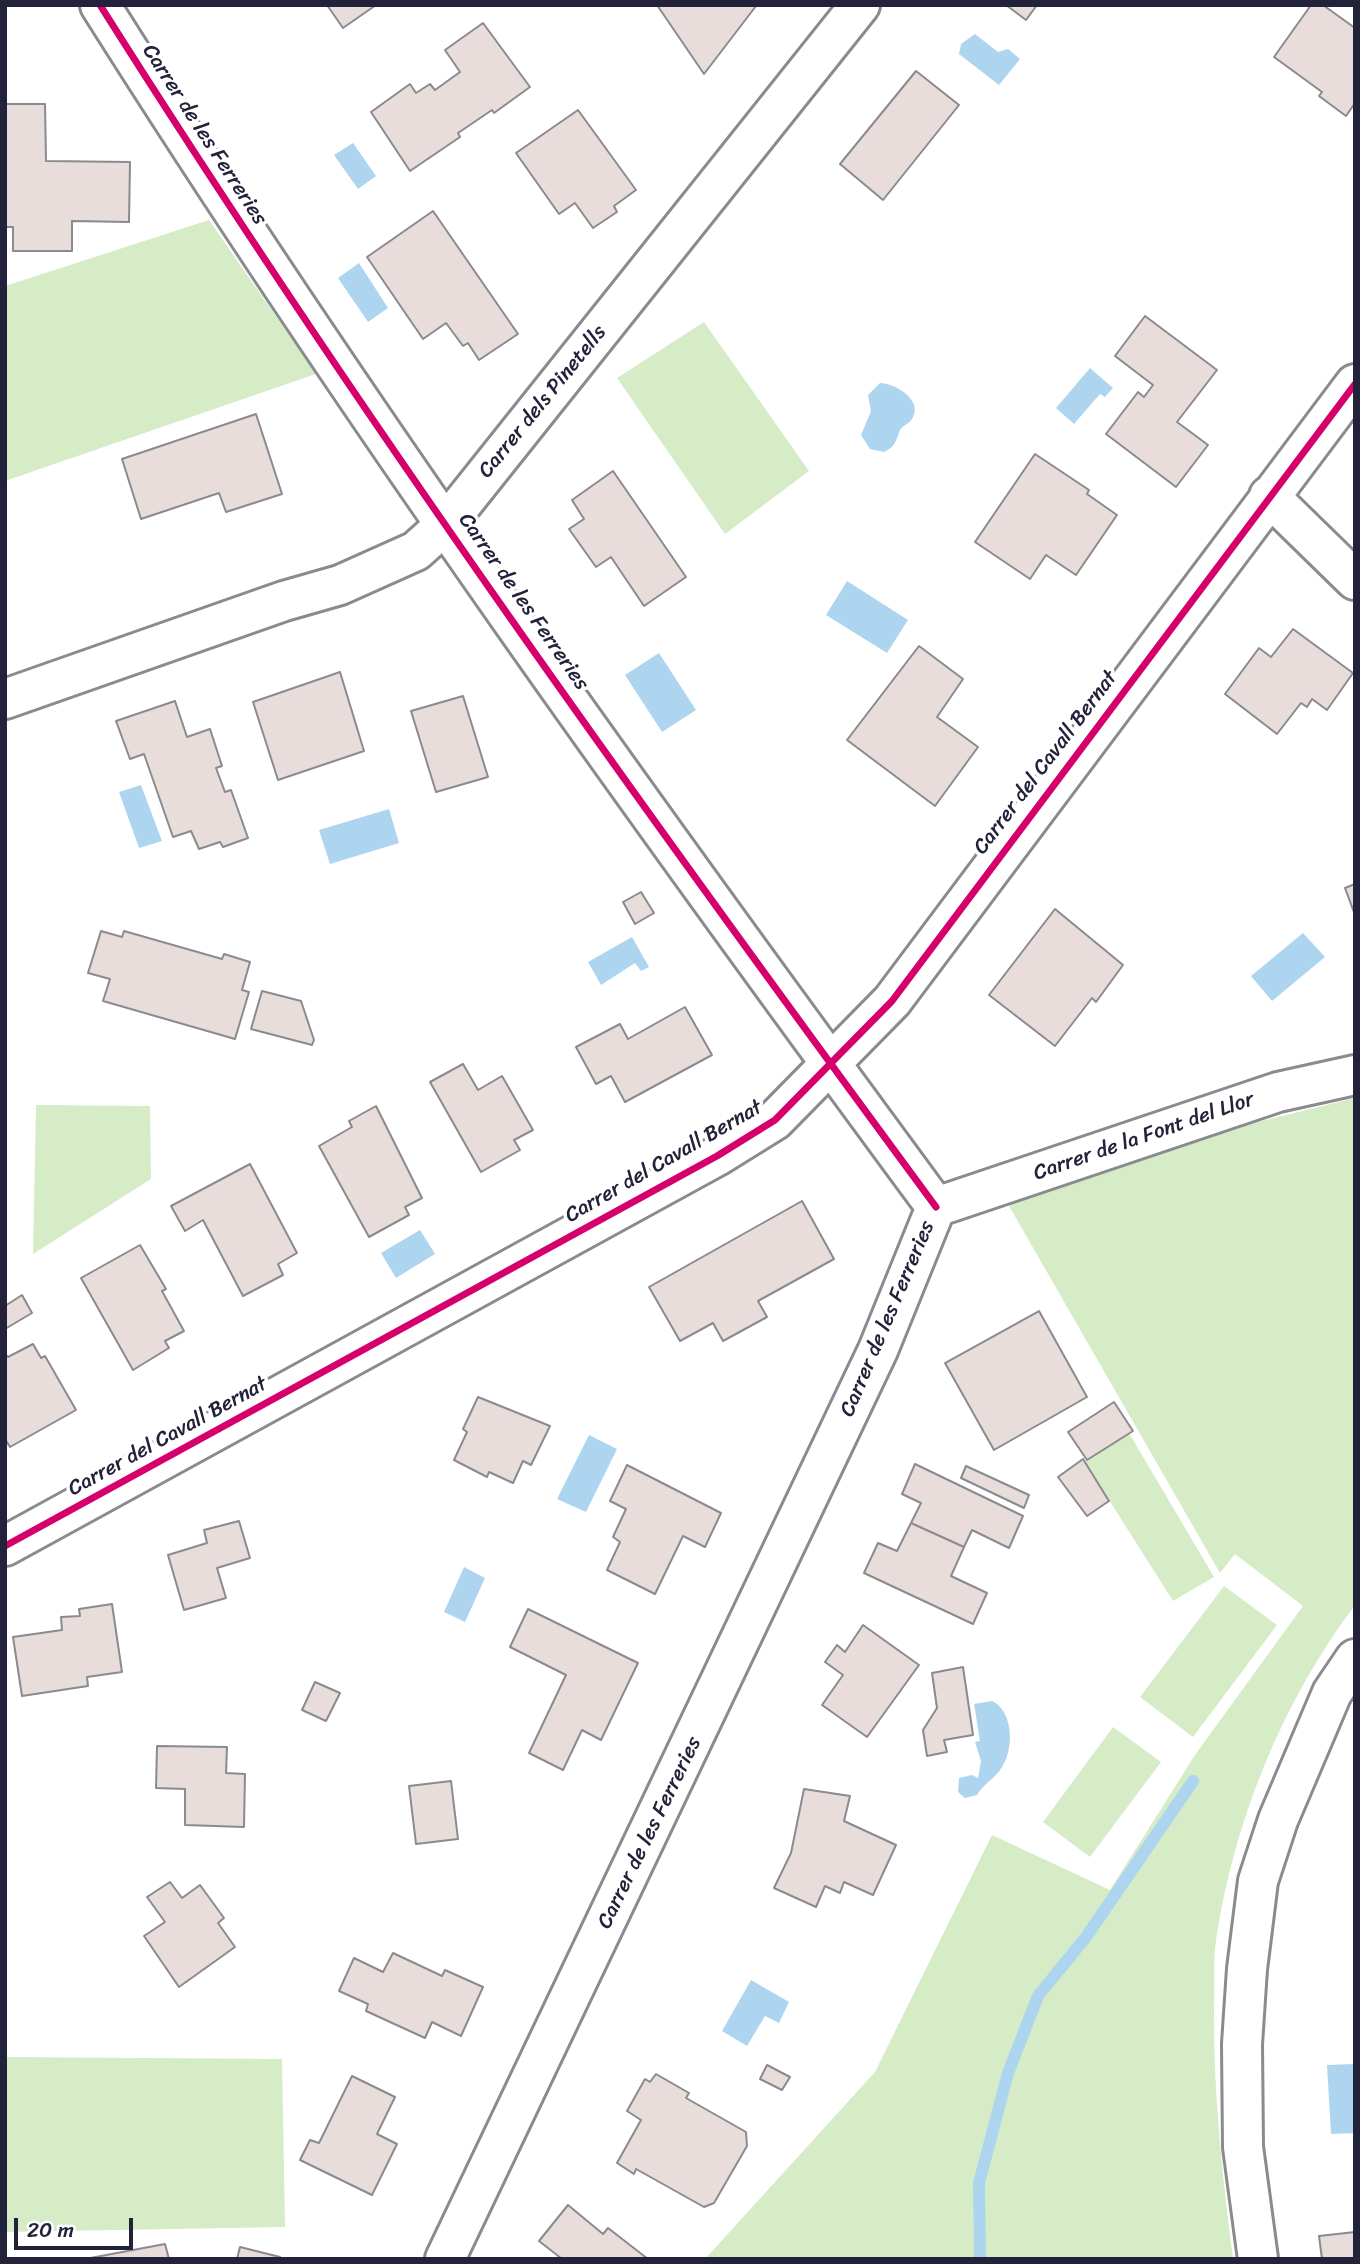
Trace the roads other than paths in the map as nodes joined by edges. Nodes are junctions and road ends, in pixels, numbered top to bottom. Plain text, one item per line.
1 (100, 5) edge
2 (860, 5) edge
3 (1355, 384) edge
4 (1269, 496) junction
5 (446, 524) junction
6 (1355, 580) edge
7 (5, 699) edge
8 (831, 1065) junction
9 (1355, 1075) edge
10 (936, 1207) junction
11 (5, 1546) edge
12 (1355, 1659) edge
13 (445, 2259) edge
14 (1258, 2259) edge

1 - 5 street, Carrer de les Ferreries
2 - 5 street, Carrer dels Pinetells
3 - 4 street, Carrer del Cavall Bernat
4 - 6 street
4 - 8 street, Carrer del Cavall Bernat
5 - 7 street, Carrer dels Pinetells
5 - 8 street, Carrer de les Ferreries
8 - 10 street, Carrer de les Ferreries
8 - 11 street, Carrer del Cavall Bernat
9 - 10 street, Carrer de la Font del Llor
10 - 13 street, Carrer de les Ferreries
12 - 14 street

